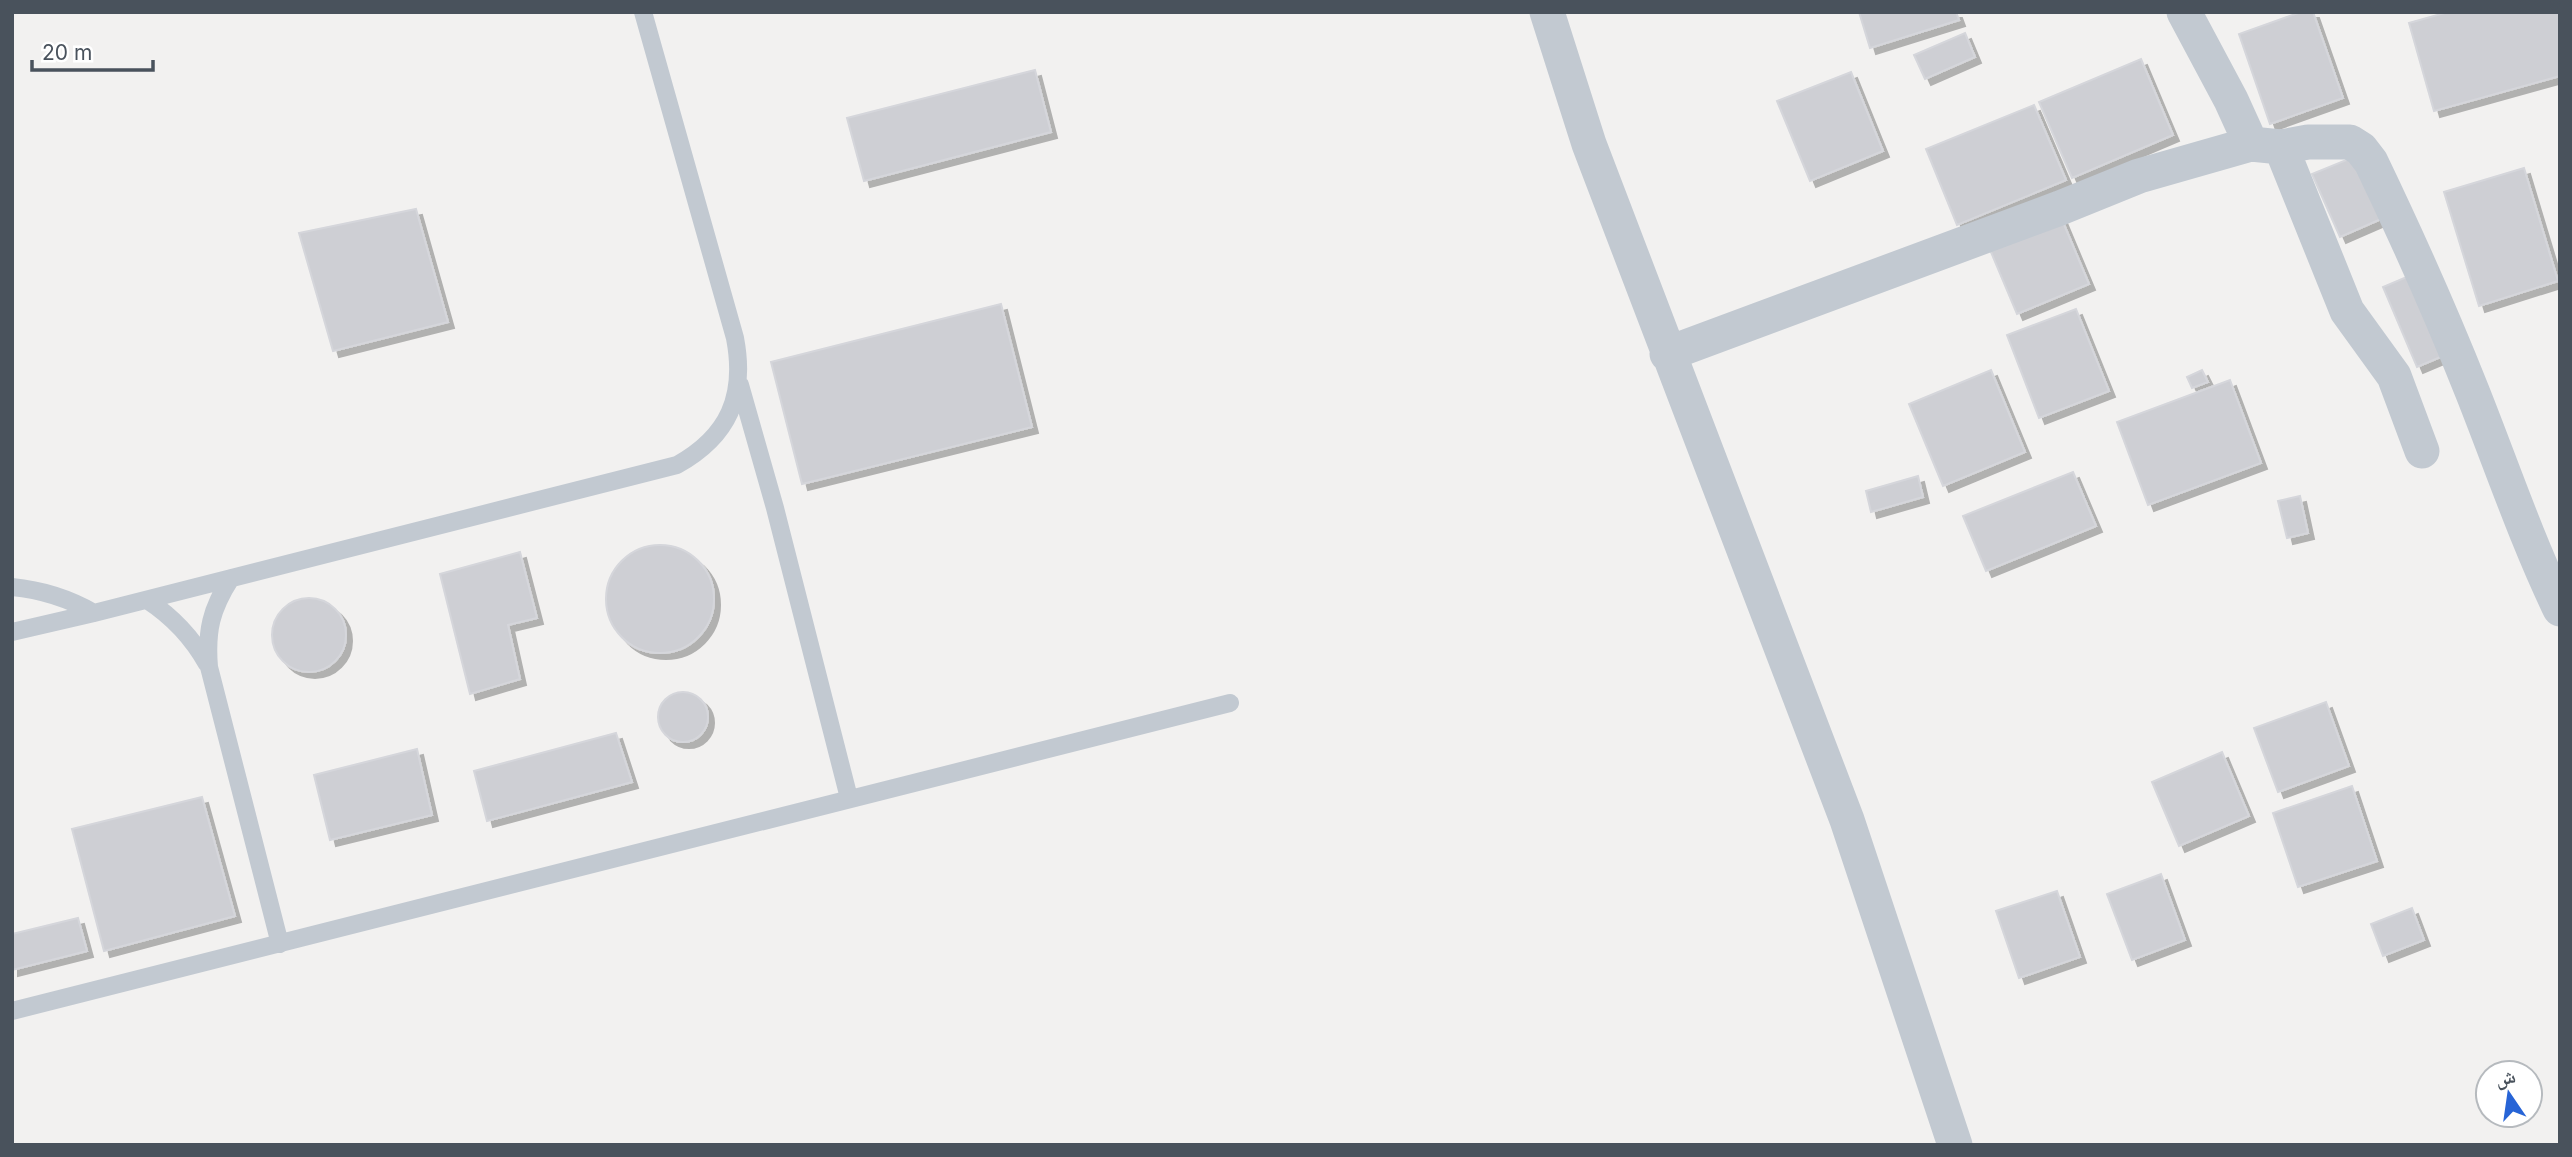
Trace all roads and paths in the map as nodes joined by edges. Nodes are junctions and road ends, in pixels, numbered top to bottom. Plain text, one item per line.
1 (643, 12) edge
2 (1546, 12) edge
3 (2184, 12) edge
4 (2266, 146) junction
5 (1667, 354) junction
6 (738, 382) junction
7 (2422, 451) dead end
8 (231, 578) junction
9 (12, 587) edge
10 (147, 600) junction
11 (2560, 609) edge
12 (94, 614) junction
13 (12, 632) edge
14 (209, 667) junction
15 (1230, 703) dead end
16 (849, 798) junction
17 (280, 944) junction
18 (12, 1012) edge
19 (1955, 1145) edge

1 - 6 lane
2 - 5 street
3 - 4 street
4 - 5 street
4 - 7 street
4 - 11 street
5 - 19 street
6 - 8 lane
6 - 16 lane
8 - 10 lane
8 - 14 lane
9 - 12 lane
10 - 12 lane
10 - 14 lane
12 - 13 lane
14 - 17 lane
15 - 16 lane
16 - 17 lane
17 - 18 lane

